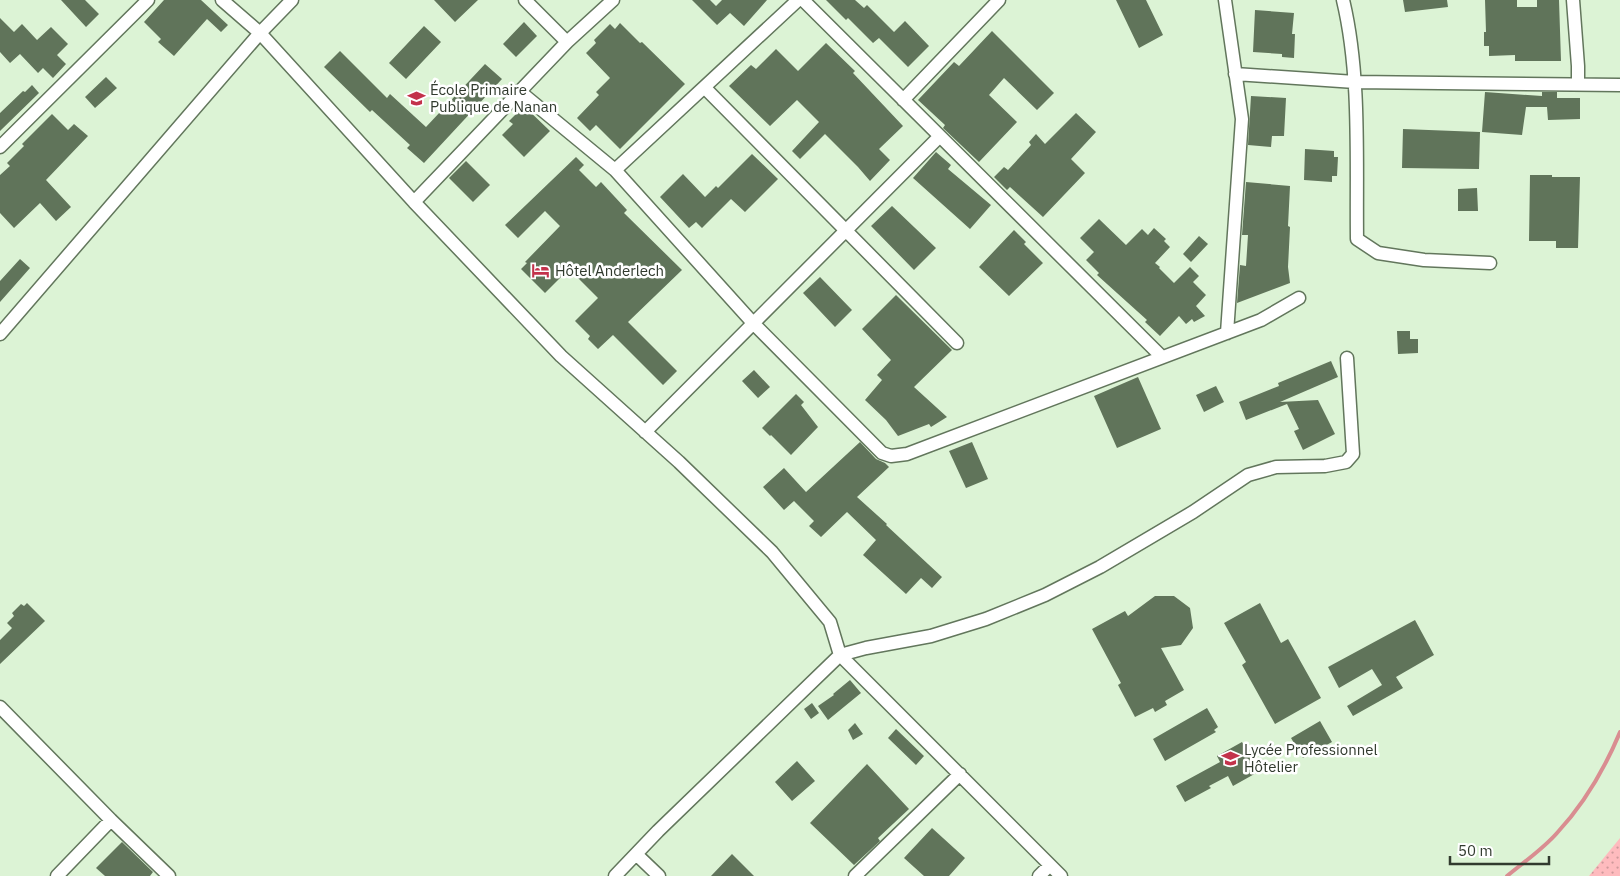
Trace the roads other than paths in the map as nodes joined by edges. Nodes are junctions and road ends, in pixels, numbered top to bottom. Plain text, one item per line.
1 (148, 0) edge
2 (222, 0) edge
3 (292, 0) edge
4 (525, 0) edge
5 (613, 0) edge
6 (798, 0) edge
7 (802, 0) edge
8 (999, 0) edge
9 (1225, 0) edge
10 (1343, 0) edge
11 (1573, 0) edge
12 (260, 33) junction
13 (567, 42) junction
14 (1235, 74) junction
15 (1355, 82) junction
16 (1578, 84) junction
17 (1620, 85) edge
18 (704, 88) junction
19 (519, 91) junction
20 (903, 100) junction
21 (939, 137) junction
22 (0, 147) edge
23 (615, 170) junction
24 (414, 202) junction
25 (845, 231) junction
26 (1490, 263) dead end
27 (1298, 298) dead end
28 (753, 323) junction
29 (3, 325) edge
30 (1227, 333) junction
31 (957, 343) dead end
32 (1162, 357) junction
33 (1347, 358) dead end
34 (645, 432) junction
35 (840, 655) junction
36 (0, 707) edge
37 (960, 774) junction
38 (111, 820) junction
39 (636, 854) junction
40 (1050, 865) junction
41 (57, 876) edge
42 (169, 876) edge
43 (615, 876) edge
44 (659, 876) edge
45 (855, 876) edge
46 (1039, 876) edge
47 (1061, 876) edge

1 - 22 street
2 - 12 street
3 - 12 street
4 - 13 street
5 - 13 street
6 - 18 street
7 - 20 street
8 - 20 street
9 - 14 street
10 - 15 street
11 - 16 street
12 - 24 street
12 - 29 street
13 - 19 street
14 - 15 street
14 - 30 street
15 - 16 street
15 - 26 street
16 - 17 street
18 - 23 street
18 - 25 street
19 - 23 street
19 - 24 street
20 - 21 street
21 - 25 street
21 - 32 street
23 - 28 street
24 - 34 street
25 - 28 street
25 - 31 street
27 - 30 street
28 - 32 street
28 - 34 street
30 - 32 street
33 - 35 street
34 - 35 street
35 - 37 street
35 - 39 street
36 - 38 street
37 - 40 street
37 - 45 street
38 - 41 street
38 - 42 street
39 - 43 street
39 - 44 street
40 - 46 street
40 - 47 street

